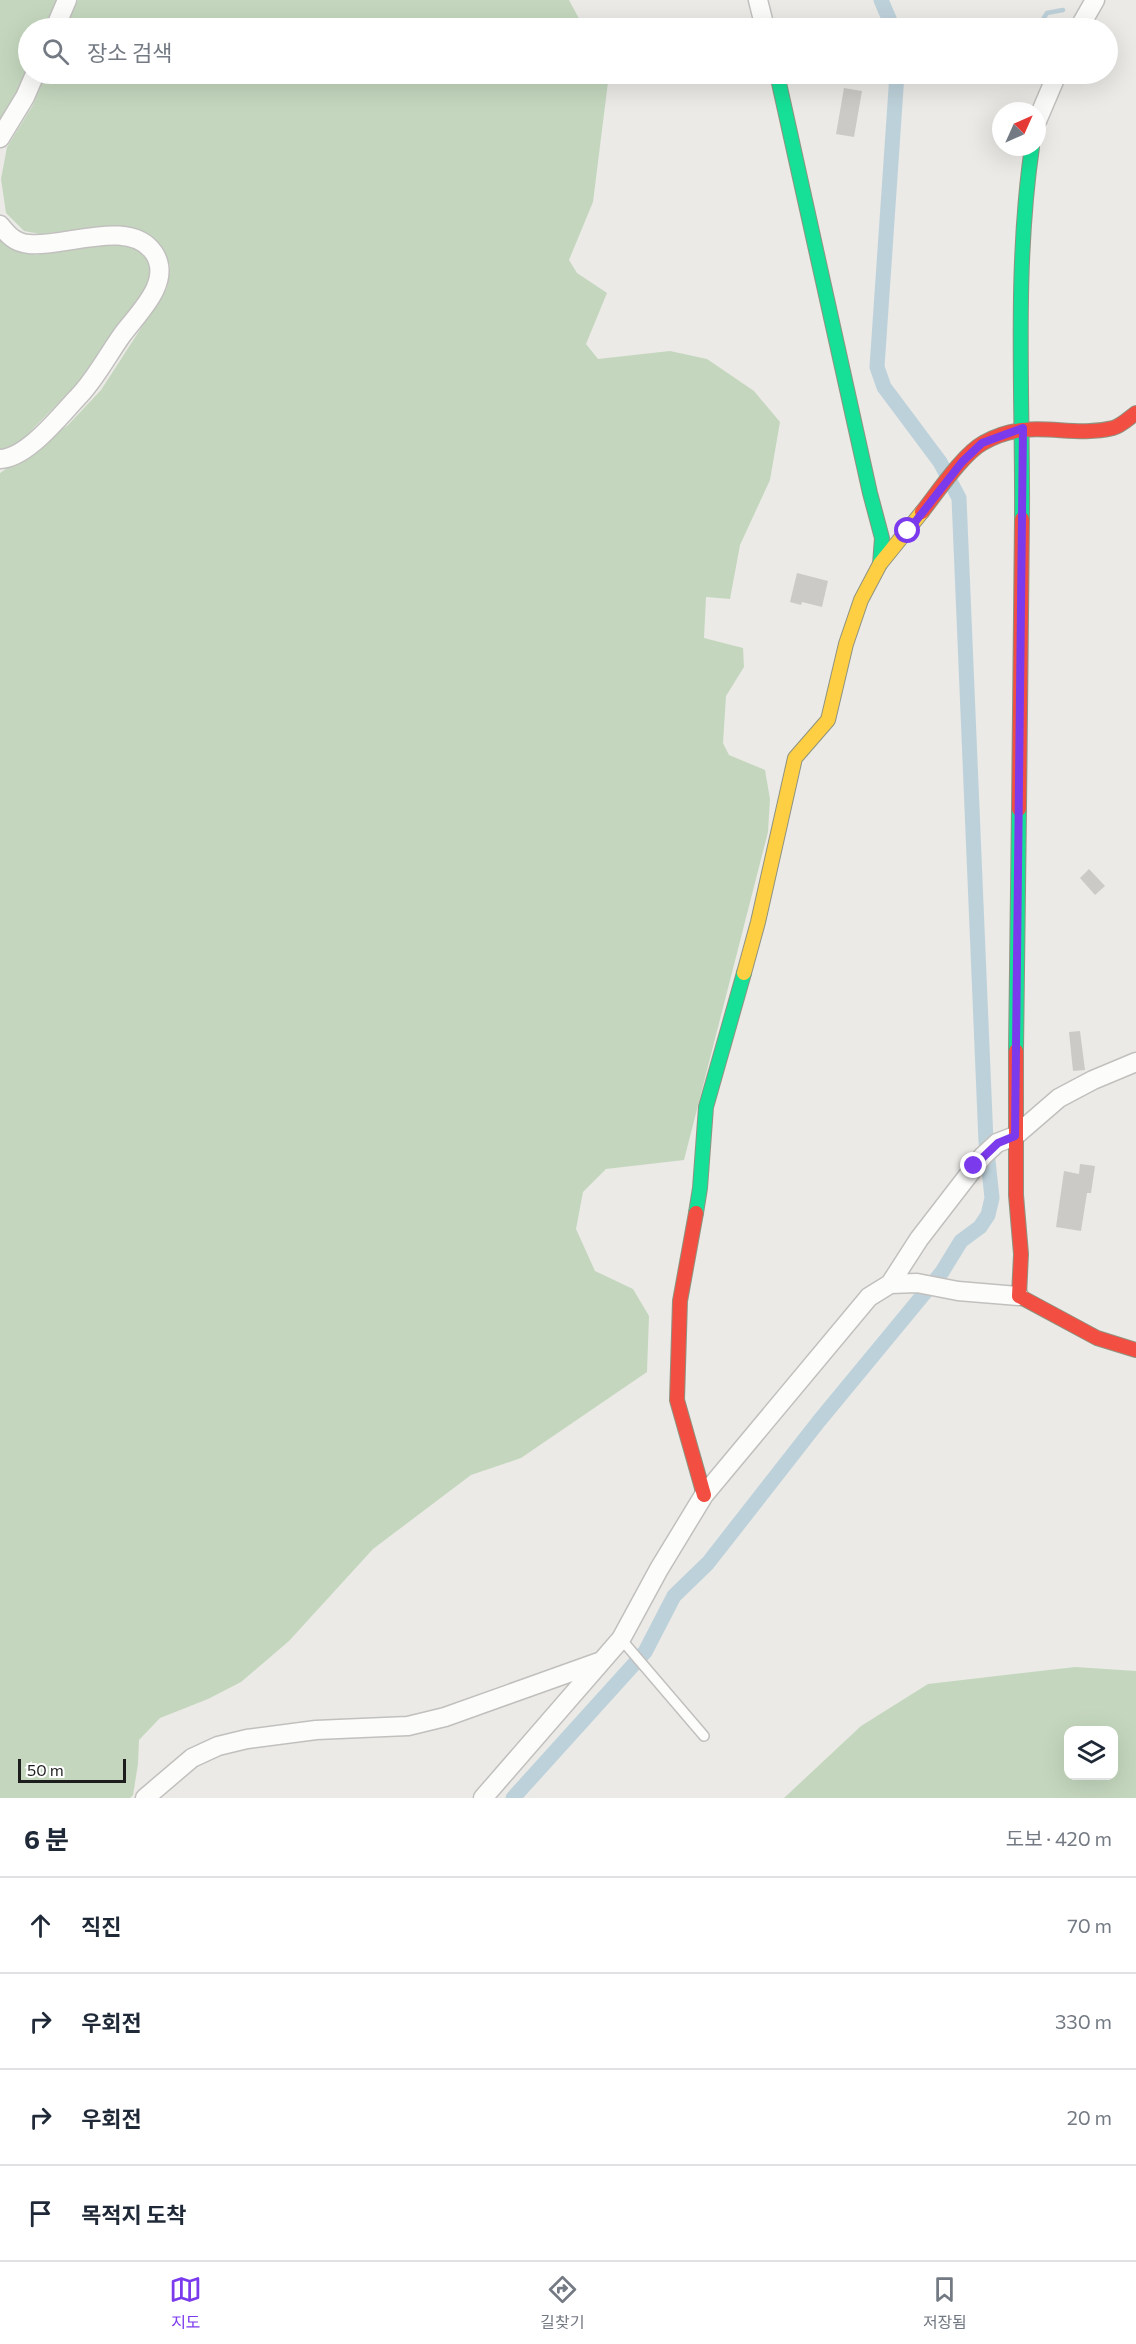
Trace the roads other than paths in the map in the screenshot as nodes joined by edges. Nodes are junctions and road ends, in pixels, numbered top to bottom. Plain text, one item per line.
1 (67, 0) edge
2 (758, 0) edge
3 (1095, 0) edge
4 (59, 18) edge
5 (762, 18) edge
6 (1085, 18) edge
7 (31, 84) edge
8 (779, 84) edge
9 (1054, 84) edge
10 (1045, 102) edge
11 (0, 138) edge
12 (1030, 156) edge
13 (0, 225) edge
14 (1136, 413) edge
15 (1023, 428) junction
16 (0, 459) edge
17 (880, 564) junction
18 (1136, 1062) edge
19 (1015, 1136) junction
20 (890, 1284) junction
21 (1019, 1296) junction
22 (1136, 1350) edge
23 (704, 1496) junction
24 (626, 1646) junction
25 (601, 1662) junction
26 (704, 1737) dead end
27 (145, 1798) edge
28 (483, 1798) edge

1 - 4 street
2 - 5 street
3 - 6 street
7 - 11 street
8 - 17 street
9 - 10 street
12 - 15 street
13 - 16 street
14 - 15 street
15 - 17 street
15 - 19 street
17 - 23 street
18 - 19 street
19 - 20 street
19 - 21 street
20 - 21 street
20 - 23 street
21 - 22 street
23 - 24 street
24 - 25 street
24 - 26 lane
25 - 27 street
25 - 28 street

